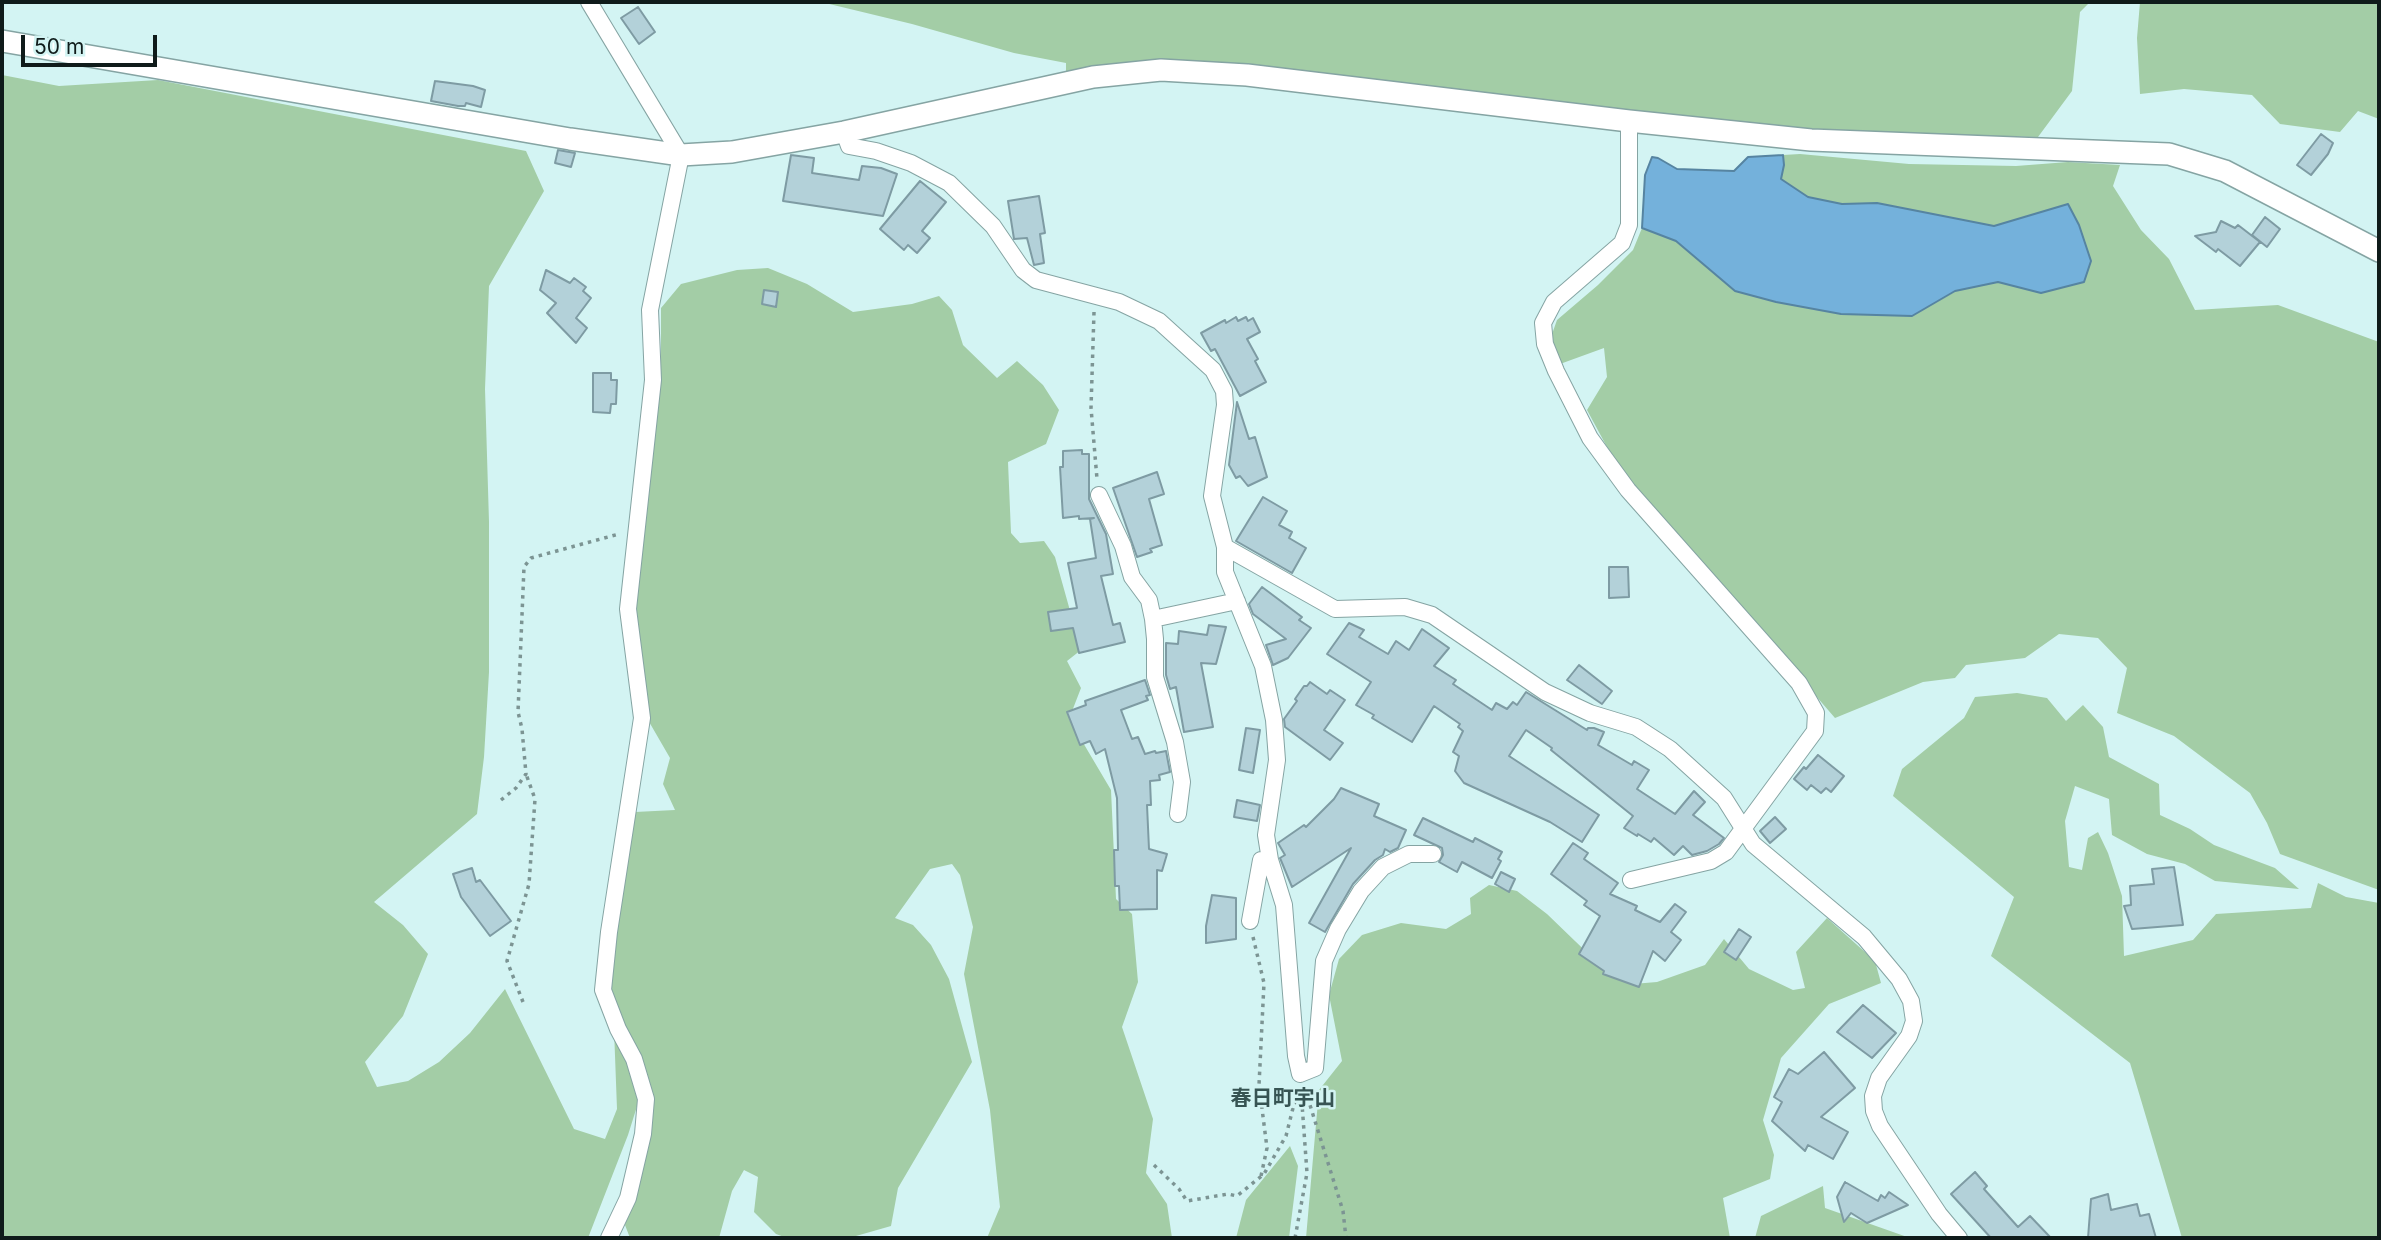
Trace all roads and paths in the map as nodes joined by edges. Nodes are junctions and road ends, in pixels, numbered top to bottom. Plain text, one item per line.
1 (589, 2) edge
2 (2, 41) edge
3 (1629, 121) junction
4 (844, 132) junction
5 (681, 155) junction
6 (2379, 251) edge
7 (1094, 296) junction
8 (1099, 495) joint
9 (637, 527) junction
10 (1225, 547) junction
11 (1237, 601) junction
12 (1153, 620) junction
13 (526, 774) junction
14 (501, 800) dead end
15 (1178, 814) dead end
16 (1744, 829) junction
17 (1433, 854) dead end
18 (1270, 860) junction
19 (1631, 880) dead end
20 (1250, 921) joint
21 (523, 1002) dead end
22 (1300, 1074) junction
23 (1302, 1097) junction
24 (1154, 1166) dead end
25 (1261, 1176) junction
26 (609, 1238) edge
27 (1295, 1238) edge
28 (1346, 1238) edge
29 (1959, 1238) edge

1 - 5 street
2 - 5 street
3 - 4 street
3 - 6 street
3 - 16 street
4 - 5 street
4 - 7 street
5 - 9 street
7 - 8 path
7 - 10 street
8 - 12 street
9 - 13 path
9 - 26 street
10 - 11 street
10 - 16 street
11 - 12 street
11 - 18 street
12 - 15 street
13 - 14 path
13 - 21 path
16 - 19 street
16 - 29 street
17 - 22 street
18 - 20 street
18 - 22 street
20 - 25 path
22 - 23 path
22 - 28 path
23 - 25 path
23 - 27 path
24 - 25 path

